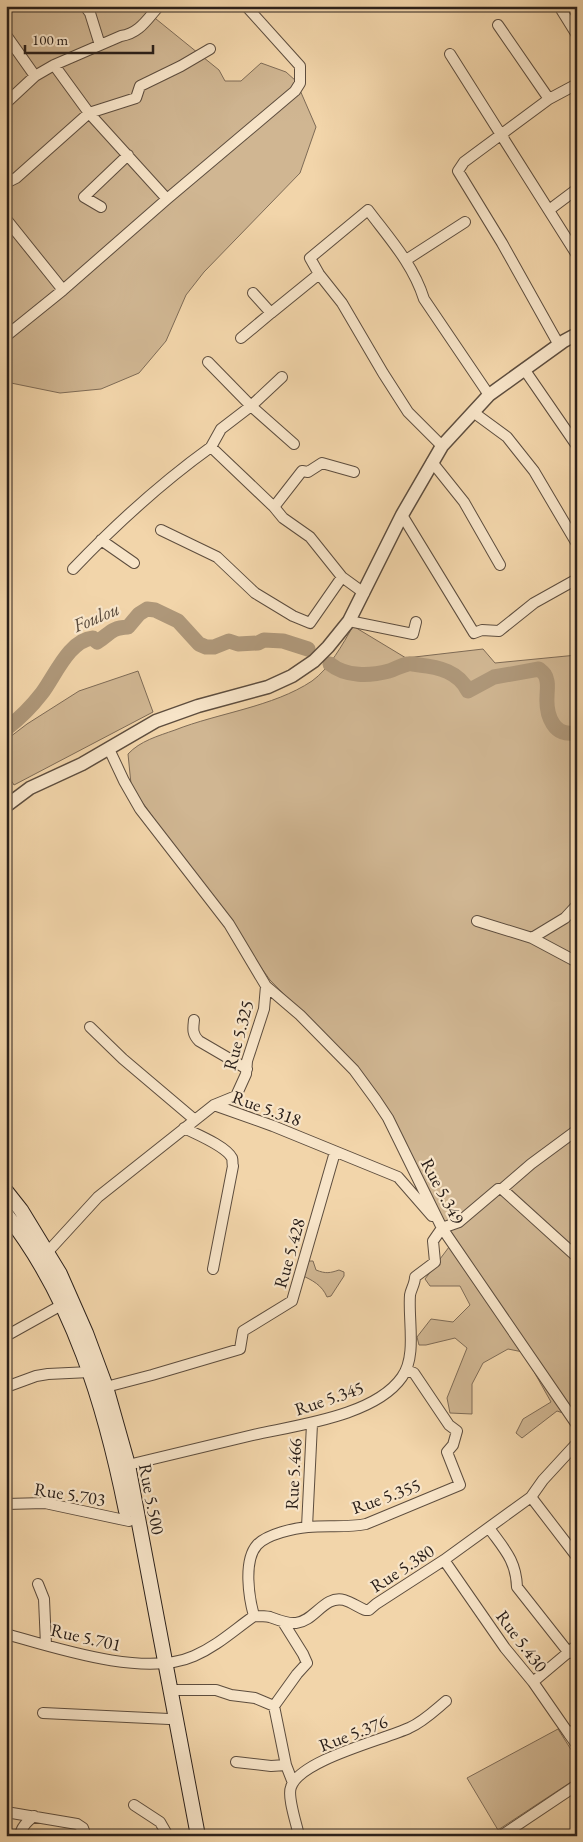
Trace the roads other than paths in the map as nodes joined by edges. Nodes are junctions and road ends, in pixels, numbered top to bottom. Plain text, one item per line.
1 (85, 6) edge
2 (159, 6) edge
3 (246, 6) edge
4 (559, 6) edge
5 (498, 25) dead end
6 (6, 35) edge
7 (577, 35) edge
8 (100, 45) junction
9 (210, 49) dead end
10 (450, 54) dead end
11 (54, 65) junction
12 (35, 76) junction
13 (577, 84) edge
14 (549, 99) junction
15 (6, 103) edge
16 (89, 113) junction
17 (500, 134) junction
18 (128, 155) junction
19 (6, 183) edge
20 (577, 189) edge
21 (167, 199) junction
22 (101, 207) dead end
23 (549, 210) junction
24 (7, 220) edge
25 (465, 222) dead end
26 (577, 255) edge
27 (406, 260) junction
28 (319, 274) junction
29 (63, 290) junction
30 (253, 293) dead end
31 (271, 313) junction
32 (577, 334) edge
33 (6, 336) edge
34 (241, 338) dead end
35 (559, 345) junction
36 (208, 362) dead end
37 (524, 369) junction
38 (282, 377) dead end
39 (489, 395) junction
40 (251, 406) junction
41 (473, 412) junction
42 (294, 444) dead end
43 (442, 446) junction
44 (577, 446) edge
45 (211, 448) junction
46 (432, 462) junction
47 (354, 472) dead end
48 (274, 507) junction
49 (402, 515) junction
50 (161, 530) dead end
51 (101, 540) junction
52 (577, 544) edge
53 (134, 563) dead end
54 (500, 565) dead end
55 (73, 569) dead end
56 (342, 577) junction
57 (577, 579) edge
58 (364, 593) junction
59 (348, 621) junction
60 (416, 622) dead end
61 (109, 748) junction
62 (6, 806) edge
63 (577, 905) edge
64 (477, 921) dead end
65 (532, 938) junction
66 (577, 962) edge
67 (266, 986) junction
68 (194, 1020) dead end
69 (90, 1027) dead end
70 (247, 1070) junction
71 (214, 1105) junction
72 (195, 1120) junction
73 (184, 1128) junction
74 (577, 1130) edge
75 (335, 1152) junction
76 (502, 1190) junction
77 (6, 1191) edge
78 (6, 1214) edge
79 (442, 1228) junction
80 (44, 1257) junction
81 (577, 1257) edge
82 (213, 1269) dead end
83 (68, 1302) junction
84 (6, 1336) edge
85 (406, 1370) junction
86 (90, 1372) junction
87 (6, 1387) edge
88 (106, 1387) junction
89 (312, 1424) junction
90 (577, 1425) edge
91 (577, 1443) edge
92 (128, 1465) junction
93 (531, 1497) junction
94 (6, 1504) edge
95 (128, 1521) junction
96 (307, 1527) junction
97 (489, 1528) junction
98 (577, 1557) edge
99 (444, 1560) junction
100 (38, 1584) dead end
101 (254, 1616) junction
102 (283, 1622) junction
103 (6, 1634) edge
104 (46, 1645) junction
105 (577, 1645) edge
106 (568, 1654) junction
107 (163, 1664) junction
108 (533, 1682) junction
109 (171, 1690) junction
110 (446, 1701) dead end
111 (274, 1706) junction
112 (44, 1714) dead end
113 (169, 1719) junction
114 (573, 1731) edge
115 (577, 1745) edge
116 (236, 1762) dead end
117 (286, 1765) junction
118 (293, 1782) junction
119 (577, 1785) edge
120 (134, 1806) dead end
121 (6, 1812) edge
122 (34, 1816) junction
123 (504, 1834) dead end
124 (20, 1836) edge
125 (86, 1836) edge
126 (168, 1836) edge
127 (189, 1836) edge
128 (198, 1836) edge
129 (299, 1836) edge

1 - 8 street
2 - 8 street
3 - 21 street
4 - 7 street
5 - 14 street
6 - 12 street
8 - 11 street
9 - 16 street
10 - 17 street
11 - 12 street
11 - 16 street
12 - 15 street
13 - 14 street
14 - 17 street
16 - 18 street
16 - 19 street
17 - 23 street
17 - 35 street
18 - 21 street
18 - 22 street
20 - 23 street
21 - 29 street
23 - 26 street
24 - 29 street
25 - 27 street
27 - 28 street
27 - 39 street
28 - 31 street
28 - 43 street
29 - 33 street
30 - 31 street
31 - 34 street
32 - 35 street
35 - 37 street
36 - 40 street
37 - 39 street
37 - 44 street
38 - 40 street
39 - 41 street
40 - 42 street
40 - 45 street
41 - 43 street
41 - 52 street
43 - 46 street
45 - 48 street
45 - 51 street
46 - 49 street
46 - 54 street
47 - 48 street
48 - 56 street
49 - 57 street
49 - 58 street
50 - 56 street
51 - 53 street
51 - 55 street
56 - 58 street
58 - 59 street
59 - 60 street
59 - 61 street
61 - 62 street
61 - 67 street, Rue 5.349
63 - 65 street
64 - 65 street
65 - 66 street
67 - 70 street, Rue 5.325
67 - 79 street, Rue 5.349
68 - 70 street
69 - 72 street
70 - 71 street, Rue 5.325
71 - 72 street, Rue 5.318
71 - 75 street, Rue 5.318
72 - 73 street, Rue 5.318
73 - 80 street, Rue 5.318
73 - 82 street
74 - 76 street
75 - 79 street, Rue 5.318
75 - 88 street, Rue 5.428
76 - 79 street
76 - 81 street
77 - 80 main road, Rue 5.500
78 - 80 main road, Rue 5.500
79 - 85 street
79 - 90 street, Rue 5.349
80 - 83 main road, Rue 5.500
83 - 84 street
83 - 86 main road, Rue 5.500
83 - 88 main road, Rue 5.500
85 - 89 street, Rue 5.345
85 - 96 street, Rue 5.355
86 - 87 street
86 - 95 main road, Rue 5.500
88 - 92 main road, Rue 5.500
89 - 92 street, Rue 5.345
89 - 96 street, Rue 5.466
91 - 93 street, Rue 5.380
92 - 107 main road, Rue 5.500
93 - 97 street, Rue 5.380
93 - 98 street
94 - 95 street, Rue 5.703
95 - 107 main road, Rue 5.500
96 - 101 street, Rue 5.355
97 - 99 street, Rue 5.380
97 - 106 street
99 - 102 street, Rue 5.380
99 - 108 street, Rue 5.430
100 - 104 street
101 - 102 street, Rue 5.380
101 - 107 street
102 - 111 street
103 - 104 street, Rue 5.701
104 - 107 street, Rue 5.701
105 - 106 street
106 - 108 street
107 - 109 main road, Rue 5.500
107 - 113 main road, Rue 5.500
108 - 114 street, Rue 5.430
109 - 111 street
109 - 128 main road, Rue 5.500
110 - 118 street, Rue 5.376
111 - 117 street
112 - 113 street
113 - 127 main road, Rue 5.500
114 - 115 street, Rue 5.430
116 - 117 street
117 - 118 street
118 - 129 street
119 - 123 street
120 - 126 street
121 - 122 street
122 - 124 street
122 - 125 street

